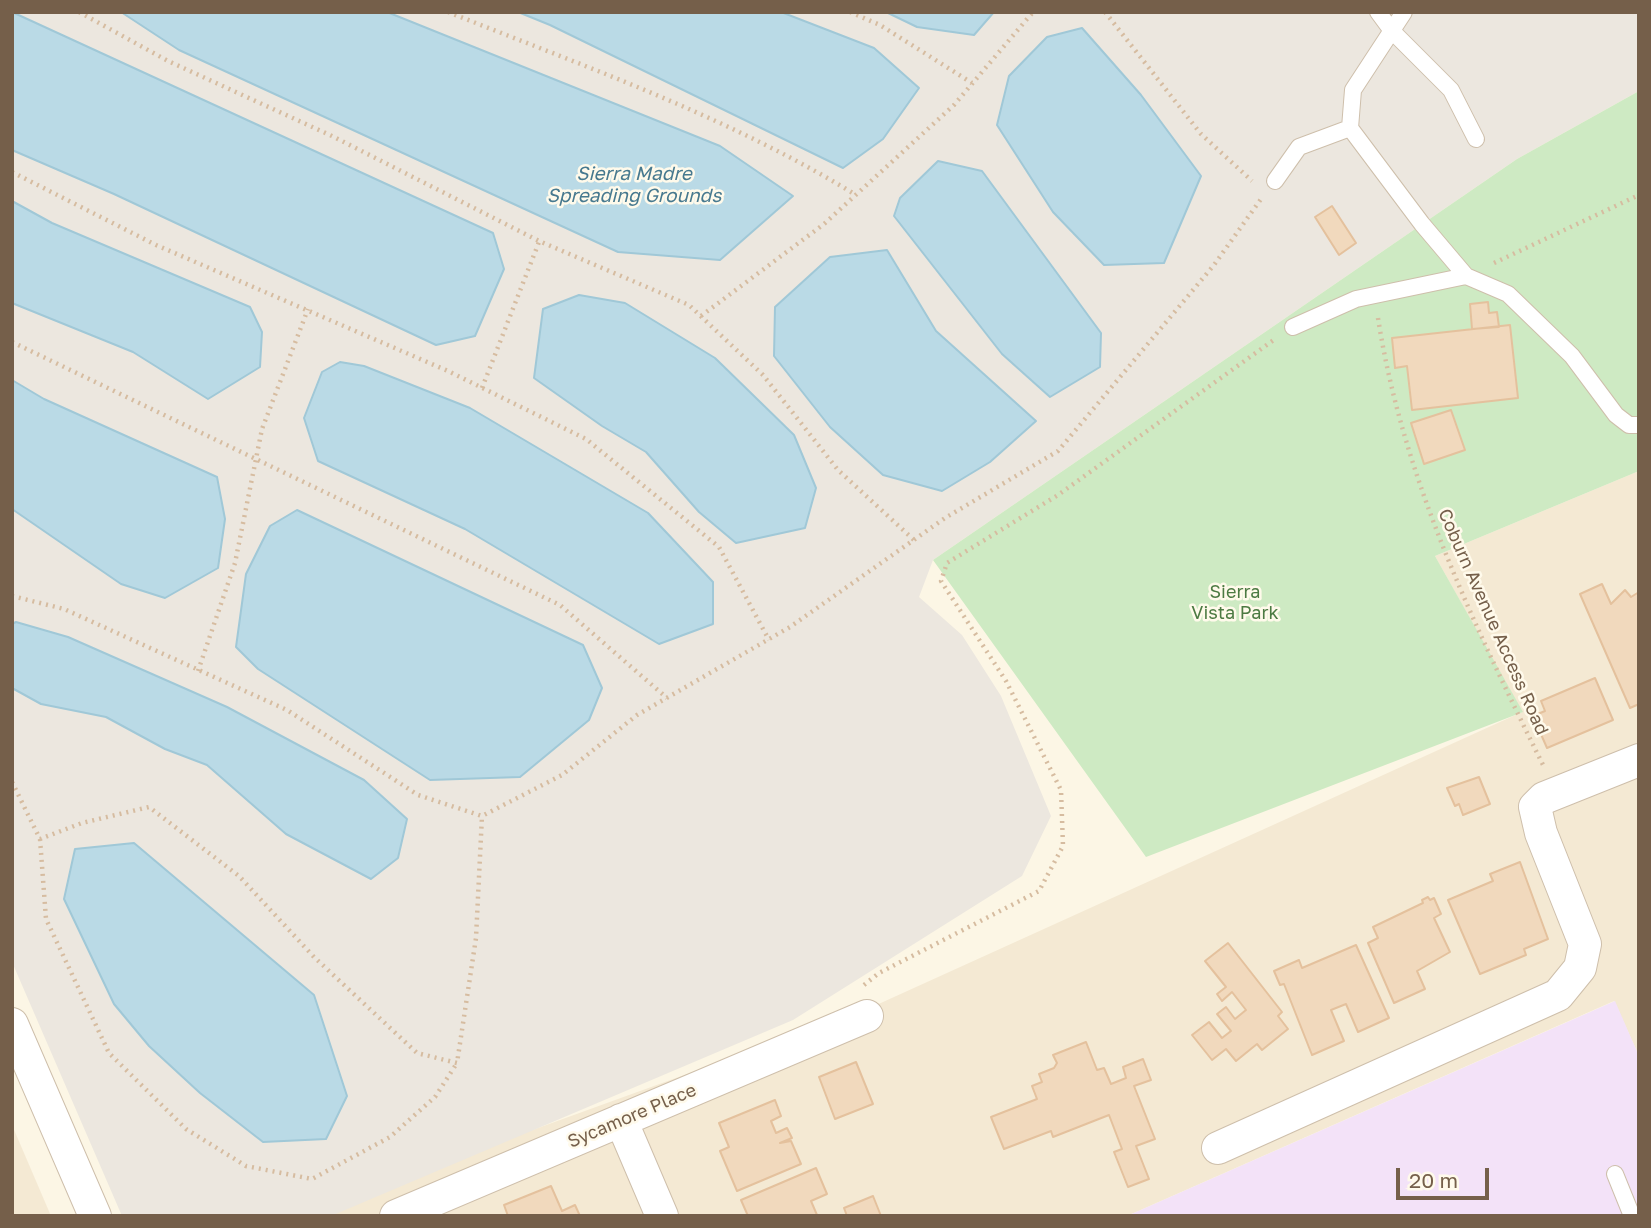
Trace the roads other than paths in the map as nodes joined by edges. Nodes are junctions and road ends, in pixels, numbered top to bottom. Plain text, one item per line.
1 (1378, 12) edge
2 (1404, 12) edge
3 (1392, 31) junction
4 (1350, 128) junction
5 (1476, 139) dead end
6 (1270, 187) road end
7 (1466, 276) junction
8 (1293, 327) road end
9 (1639, 425) edge
10 (1639, 760) edge
11 (867, 1016) road end
12 (16, 1041) edge
13 (621, 1120) junction
14 (1218, 1148) dead end
15 (1615, 1174) dead end
16 (95, 1216) edge
17 (396, 1216) edge
18 (662, 1216) edge
19 (1632, 1216) edge

1 - 3 lane
2 - 3 lane
3 - 4 lane
3 - 5 lane
4 - 6 lane
4 - 7 lane
7 - 8 lane
7 - 9 lane
10 - 14 street
11 - 13 street, Sycamore Place
12 - 16 street
13 - 17 street, Sycamore Place
13 - 18 street
15 - 19 lane

